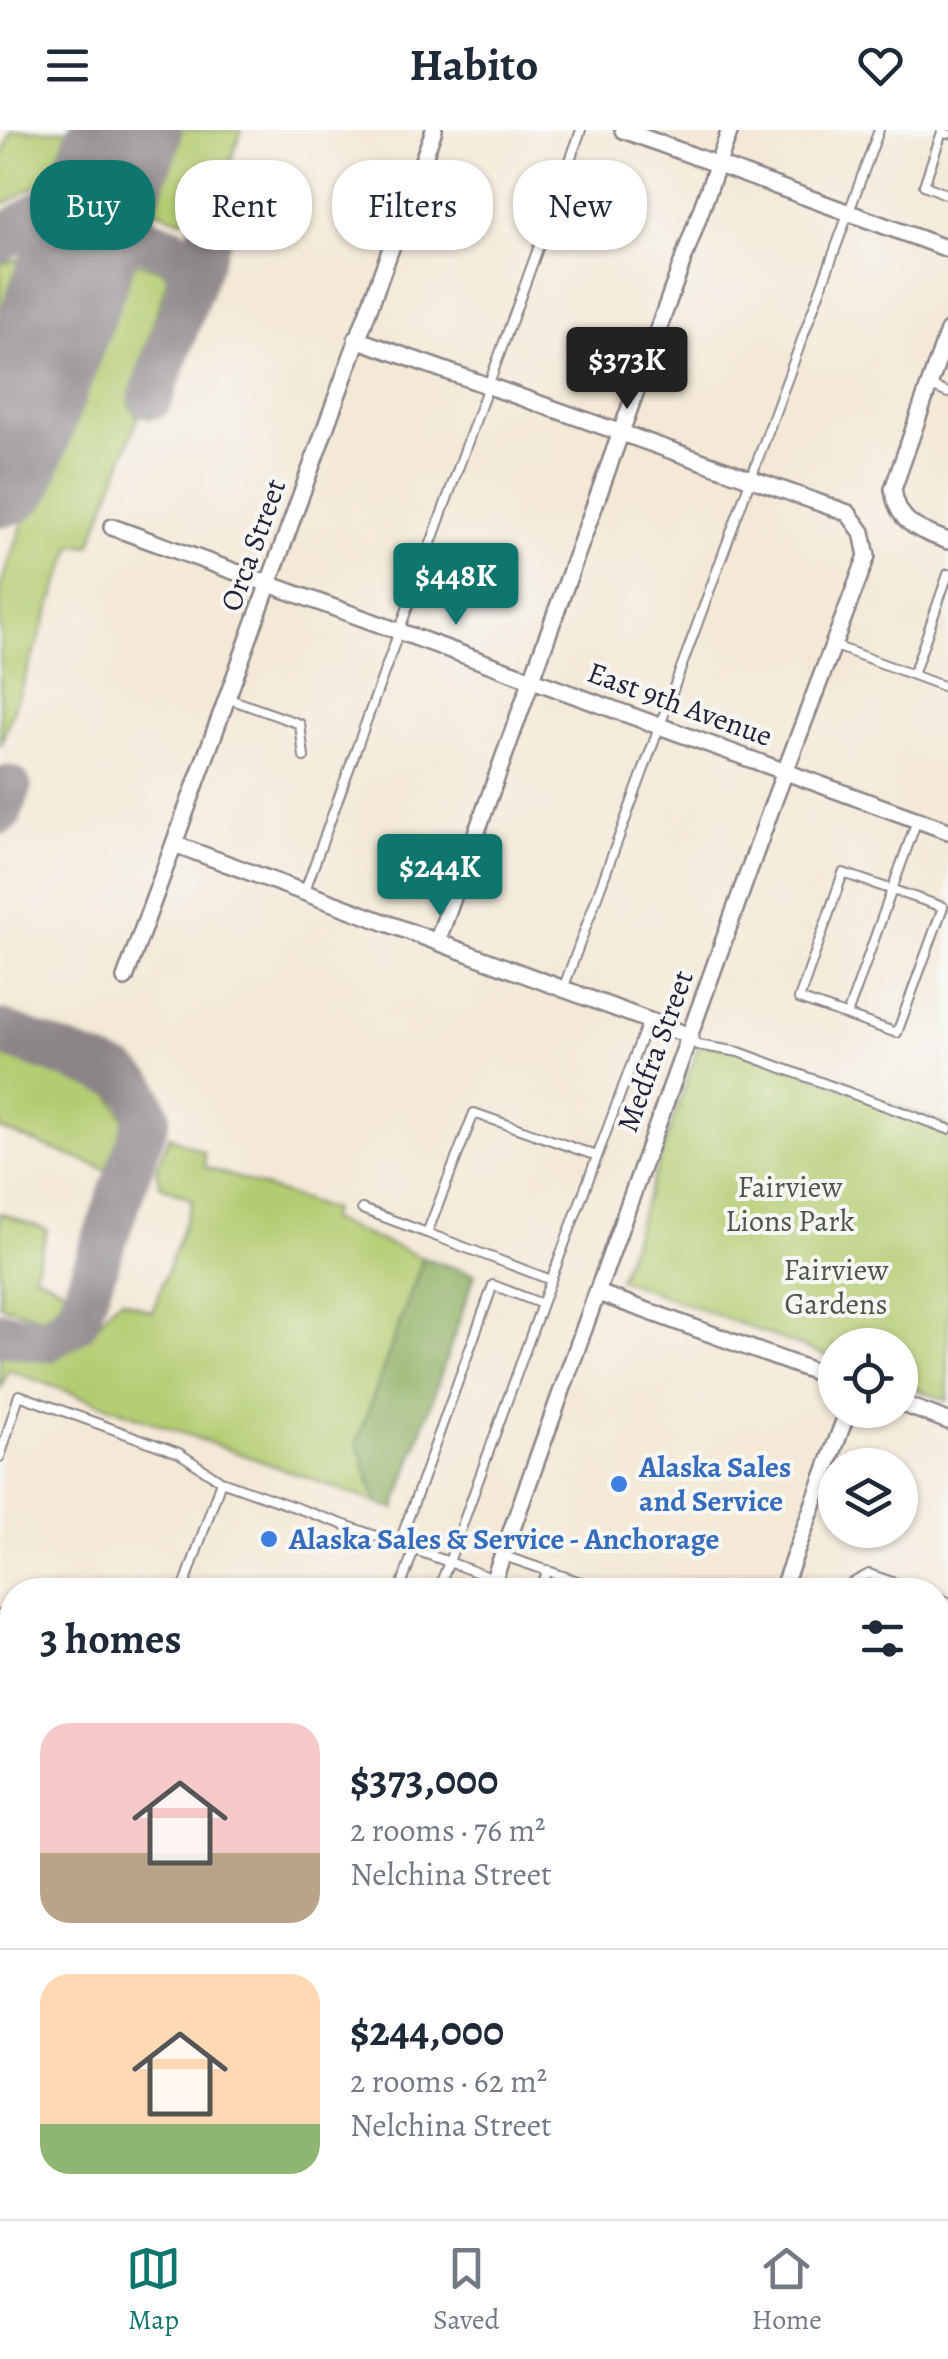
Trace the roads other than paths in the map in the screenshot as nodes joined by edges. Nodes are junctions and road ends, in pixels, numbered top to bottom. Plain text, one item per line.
1 (434, 130) edge
2 (580, 130) edge
3 (624, 130) edge
4 (730, 130) edge
5 (879, 130) edge
6 (948, 134) edge
7 (718, 162) junction
8 (948, 195) edge
9 (850, 212) junction
10 (948, 249) edge
11 (948, 331) edge
12 (356, 338) junction
13 (928, 385) junction
14 (486, 386) junction
15 (948, 392) edge
16 (620, 434) junction
17 (749, 480) junction
18 (112, 527) dead end
19 (948, 542) edge
20 (948, 574) edge
21 (268, 584) junction
22 (398, 631) junction
23 (833, 646) junction
24 (913, 675) junction
25 (532, 680) junction
26 (948, 688) edge
27 (227, 698) junction
28 (661, 727) junction
29 (304, 756) dead end
30 (784, 772) junction
31 (917, 820) junction
32 (948, 831) edge
33 (174, 844) junction
34 (892, 889) junction
35 (304, 893) junction
36 (437, 942) junction
37 (124, 978) dead end
38 (563, 988) junction
39 (847, 1015) junction
40 (648, 1020) junction
41 (690, 1036) junction
42 (948, 1130) edge
43 (598, 1156) junction
44 (362, 1208) dead end
45 (427, 1233) junction
46 (550, 1280) junction
47 (598, 1292) junction
48 (542, 1304) junction
49 (818, 1373) edge
50 (918, 1409) edge
51 (948, 1420) edge
52 (841, 1428) edge
53 (0, 1457) edge
54 (222, 1481) junction
55 (399, 1544) junction
56 (414, 1550) junction
57 (503, 1555) junction
58 (448, 1562) junction
59 (548, 1570) junction
60 (187, 1578) edge
61 (404, 1578) edge
62 (442, 1578) edge
63 (479, 1578) edge
64 (495, 1578) edge
65 (545, 1578) edge
66 (570, 1578) edge
67 (786, 1578) edge

1 - 12 street, Orca Street
2 - 14 lane
3 - 7 street
4 - 7 street
5 - 9 lane
6 - 8 lane
7 - 9 street
7 - 16 street
9 - 10 street
9 - 17 lane
11 - 13 street
12 - 14 street
12 - 21 street, Orca Street
13 - 15 lane
13 - 19 street
14 - 16 street
14 - 22 lane
16 - 17 street
16 - 25 street
17 - 23 street, Medfra Street
17 - 28 lane
18 - 21 street, East 9th Avenue
20 - 24 lane
21 - 22 street, East 9th Avenue
21 - 27 street, Orca Street
22 - 25 street, East 9th Avenue
22 - 35 lane
23 - 24 lane
23 - 30 street, Medfra Street
24 - 26 lane
25 - 28 street, East 9th Avenue
25 - 36 street
27 - 29 lane
27 - 33 street, Orca Street
28 - 30 street, East 9th Avenue
28 - 38 lane
30 - 31 street, East 9th Avenue
30 - 41 street, Medfra Street
31 - 32 street, East 9th Avenue
31 - 34 lane
33 - 35 street
33 - 37 street, Orca Street
34 - 39 lane
34 - 39 lane
34 - 39 lane
35 - 36 street
36 - 38 street
38 - 40 street
40 - 41 street
40 - 43 lane
41 - 42 lane
41 - 47 street, Medfra Street
43 - 45 lane
43 - 46 lane
44 - 45 lane
45 - 46 lane
46 - 48 lane
47 - 49 street
47 - 57 street, Medfra Street
48 - 55 lane
48 - 58 lane
50 - 51 street
52 - 67 street
53 - 54 lane
54 - 55 lane
54 - 60 lane
55 - 56 lane
56 - 58 lane
56 - 61 lane
57 - 59 lane
57 - 64 street, Medfra Street
58 - 62 lane
58 - 63 lane
59 - 65 lane
59 - 66 lane

